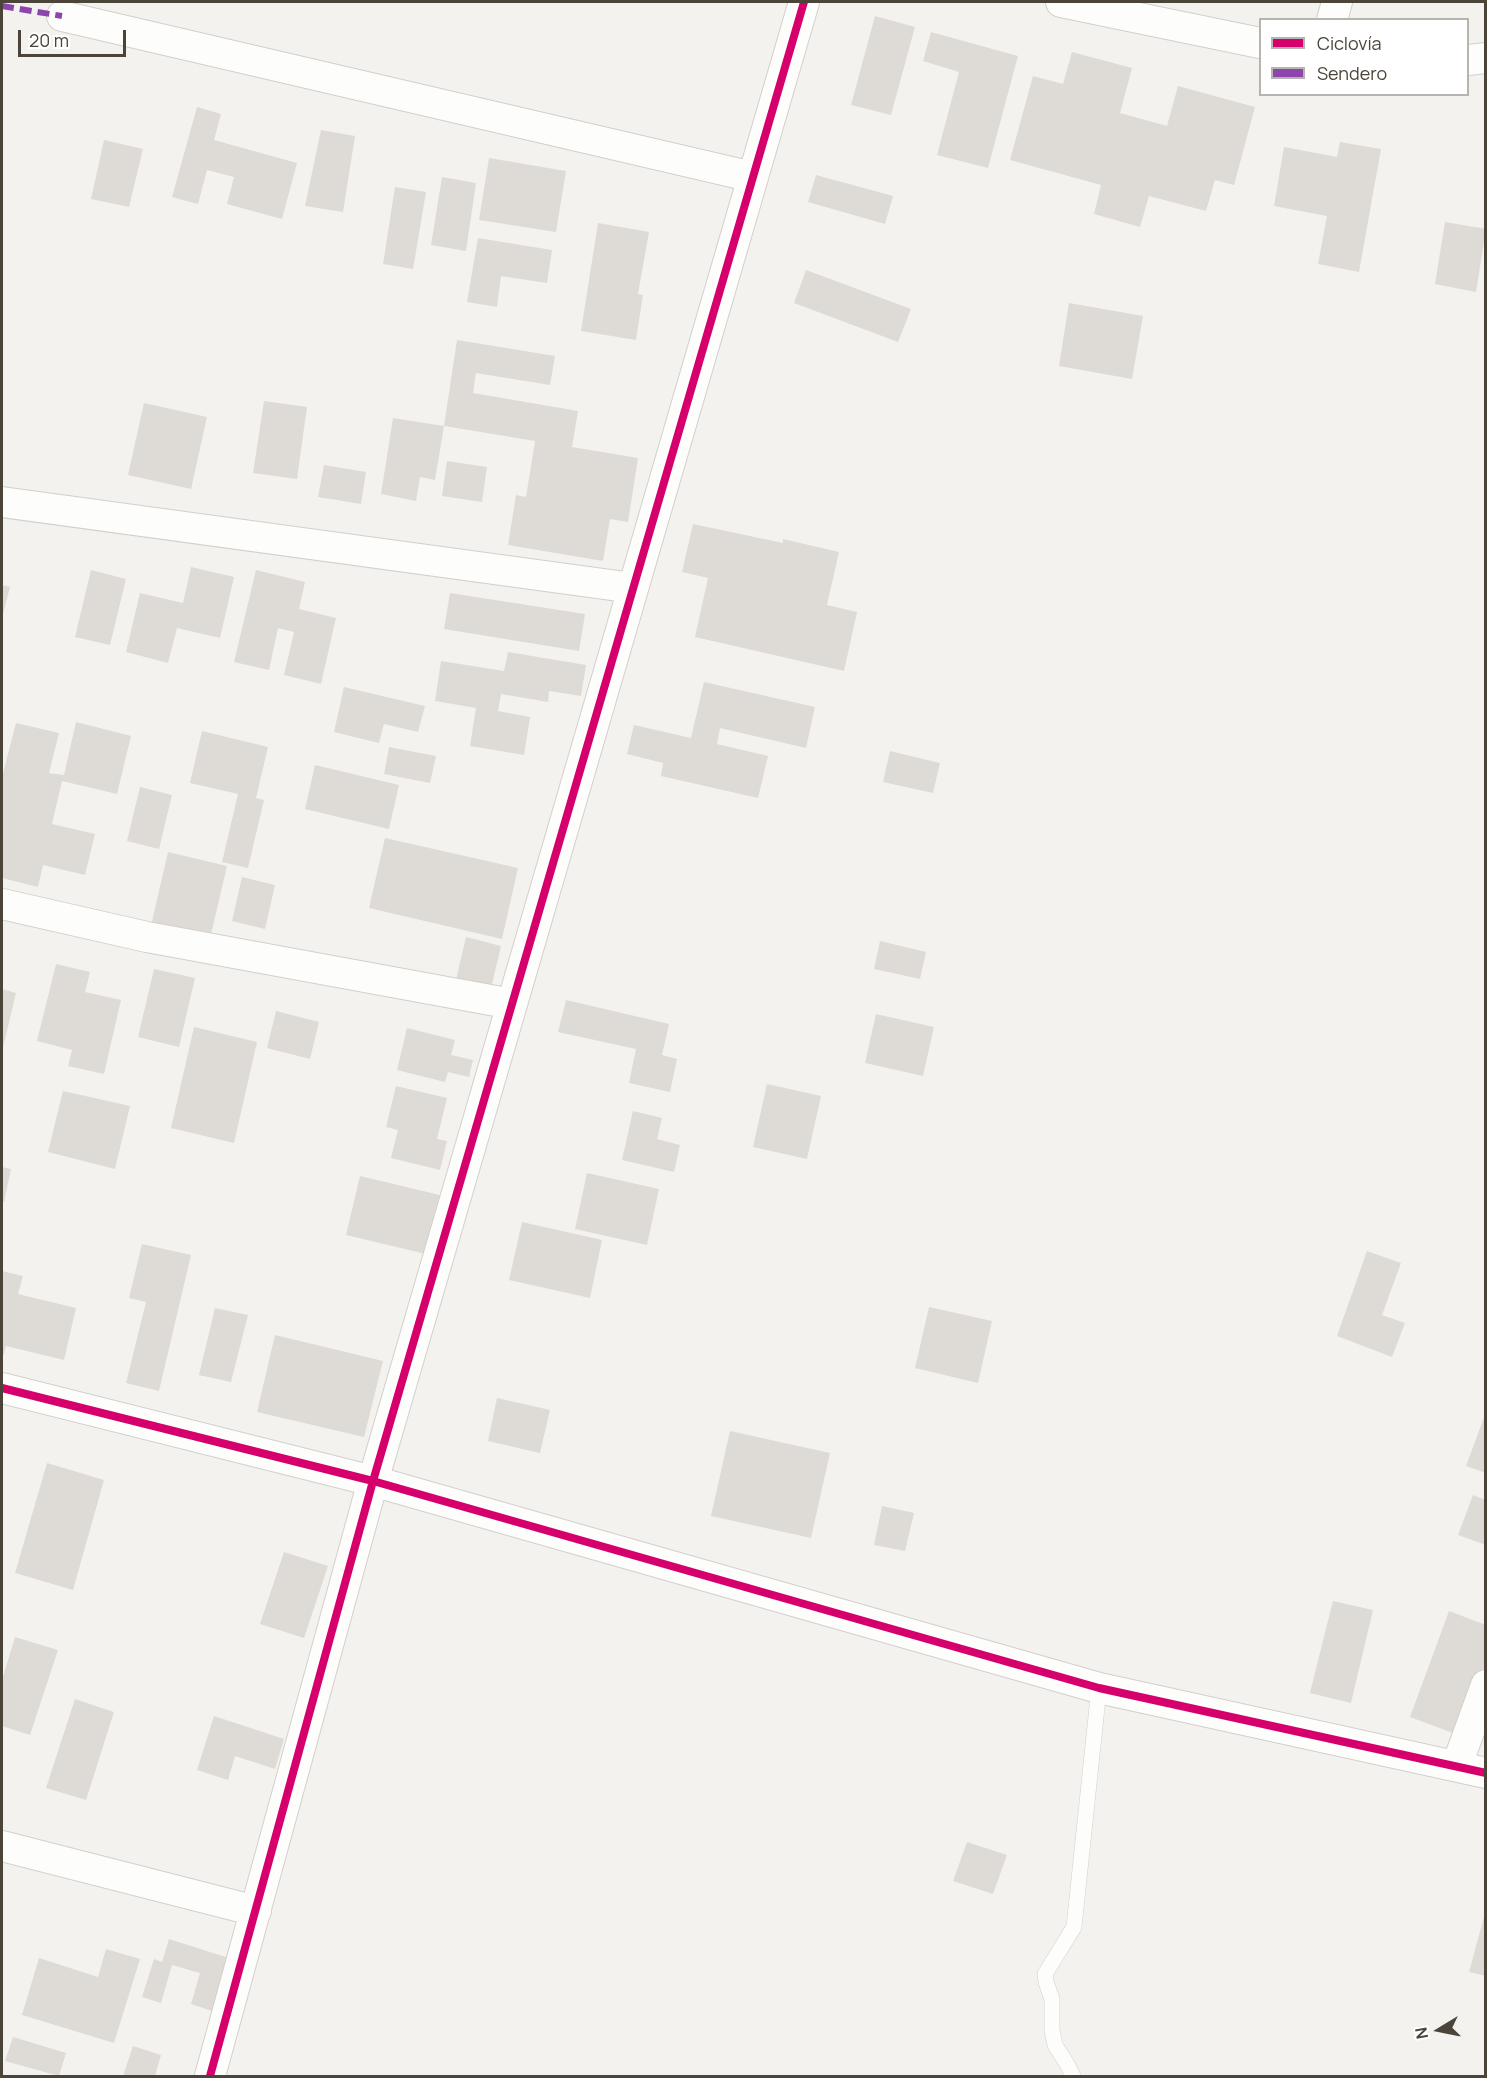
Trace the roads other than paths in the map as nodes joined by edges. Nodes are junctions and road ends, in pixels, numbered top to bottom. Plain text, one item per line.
1 (804, 2) edge
2 (1061, 2) edge
3 (1336, 2) edge
4 (62, 16) dead end
5 (1332, 18) edge
6 (1259, 43) edge
7 (1485, 58) edge
8 (1469, 60) edge
9 (753, 177) junction
10 (2, 502) edge
11 (633, 588) junction
12 (2, 904) edge
13 (512, 1004) junction
14 (2, 1388) edge
15 (373, 1481) junction
16 (1485, 1685) edge
17 (1099, 1688) junction
18 (1457, 1766) junction
19 (1485, 1773) edge
20 (2, 1846) edge
21 (256, 1911) junction
22 (210, 2076) edge
23 (1072, 2076) edge

1 - 9 street
2 - 6 street
3 - 5 street
4 - 9 street
7 - 8 street
9 - 11 street
10 - 11 street
11 - 13 street
12 - 13 street
13 - 15 street
14 - 15 street
15 - 17 street
15 - 21 street
16 - 18 street
17 - 18 street
17 - 23 lane
18 - 19 street
20 - 21 street
21 - 22 street

